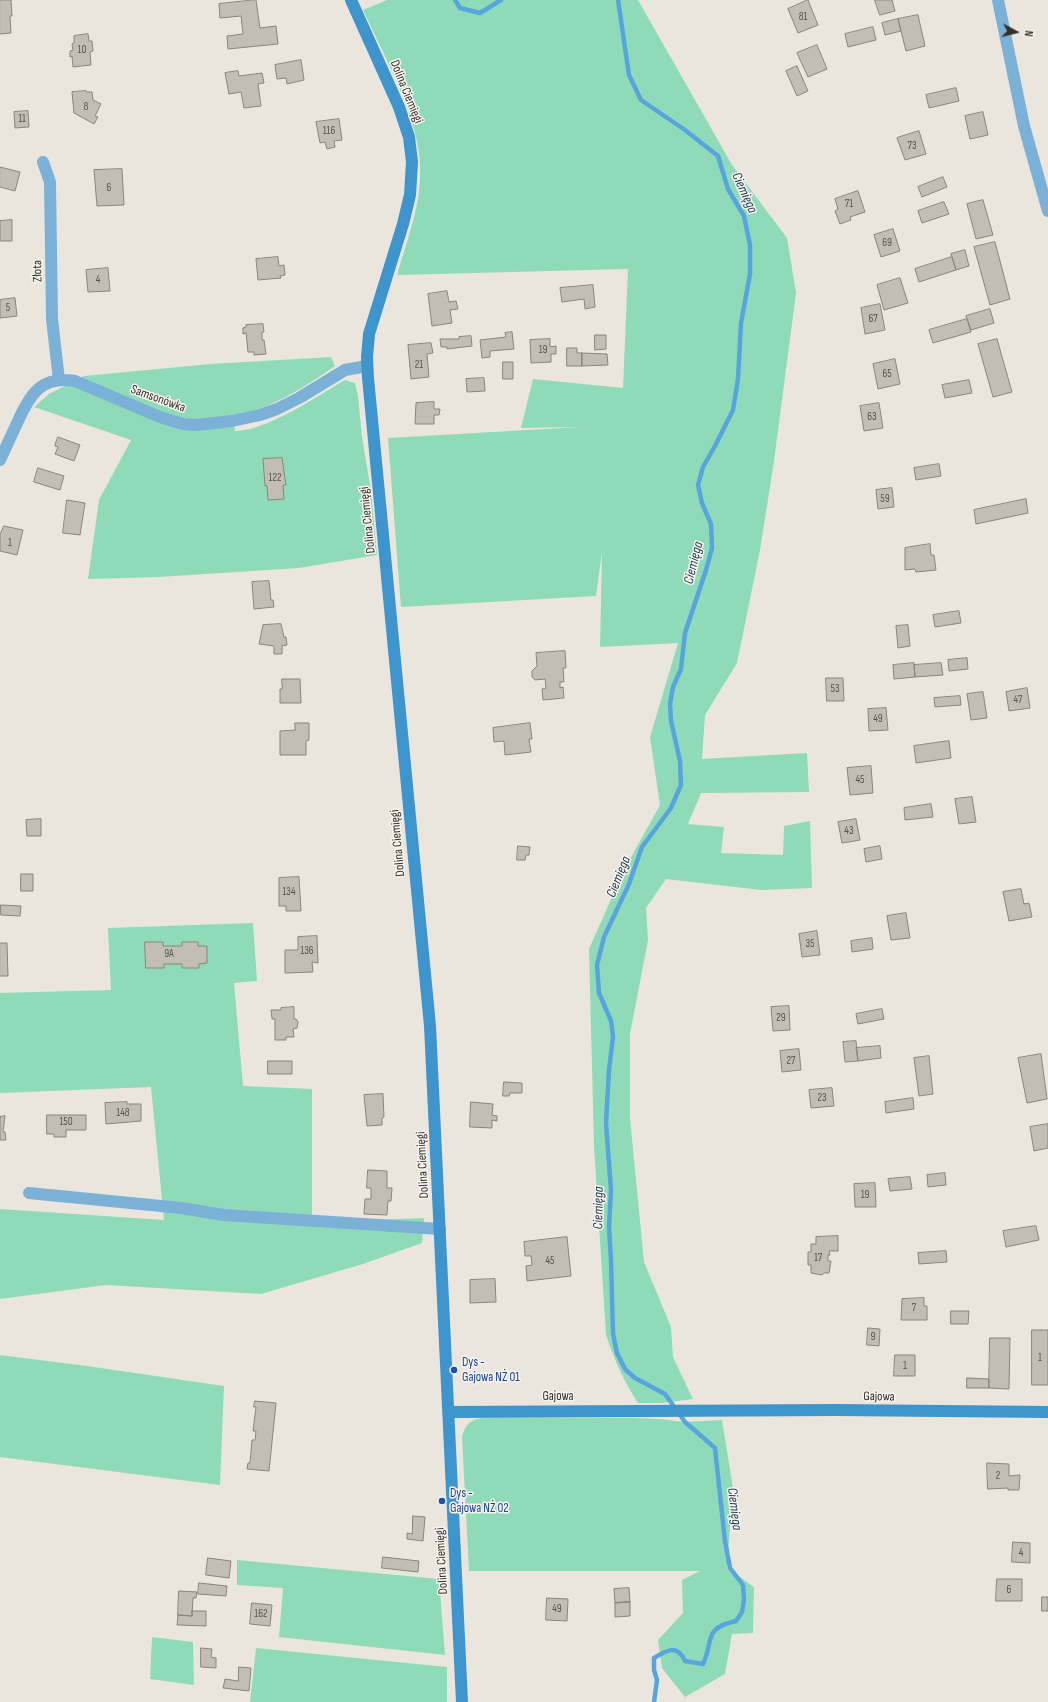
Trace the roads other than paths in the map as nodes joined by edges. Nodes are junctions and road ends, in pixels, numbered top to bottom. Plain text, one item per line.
1 (351, 0) edge
2 (998, 0) edge
3 (43, 162) dead end
4 (1048, 211) edge
5 (368, 366) junction
6 (59, 380) junction
7 (0, 460) edge
8 (29, 1193) dead end
9 (440, 1229) junction
10 (448, 1412) junction
11 (1048, 1412) edge
12 (462, 1702) edge

1 - 5 street, Dolina Ciemięgi
2 - 4 street
3 - 6 street, Złota
5 - 6 street, Samsonówka
5 - 9 street, Dolina Ciemięgi
6 - 7 street, Samsonówka
8 - 9 street
9 - 10 street, Dolina Ciemięgi
10 - 11 street, Gajowa
10 - 12 street, Dolina Ciemięgi

